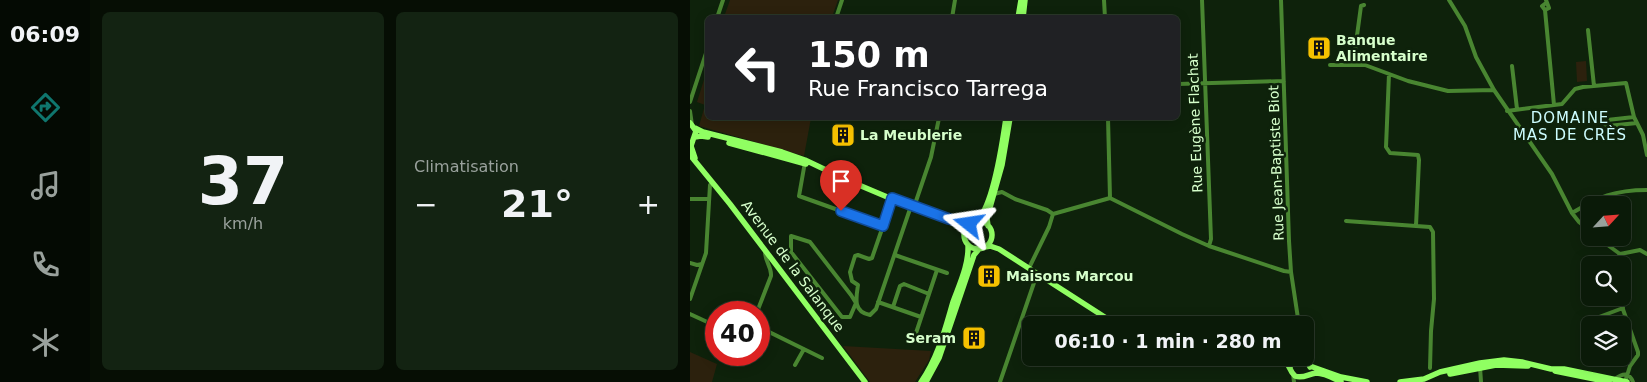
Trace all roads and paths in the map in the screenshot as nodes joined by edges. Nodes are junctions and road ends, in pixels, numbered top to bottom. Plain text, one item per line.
1 (723, 0) edge
2 (842, 0) edge
3 (955, 0) edge
4 (1021, 0) edge
5 (1025, 0) edge
6 (1104, 0) edge
7 (1202, 0) edge
8 (1281, 0) edge
9 (1449, 0) edge
10 (1546, 1) edge
11 (1364, 5) dead end
12 (718, 15) edge
13 (837, 15) edge
14 (952, 15) edge
15 (1018, 15) edge
16 (1023, 15) edge
17 (1105, 15) edge
18 (1588, 30) dead end
19 (705, 56) edge
20 (1330, 65) dead end
21 (1353, 65) junction
22 (1512, 66) dead end
23 (1389, 74) junction
24 (1284, 81) junction
25 (1180, 84) edge
26 (1205, 84) junction
27 (1594, 86) junction
28 (1494, 90) junction
29 (690, 102) edge
30 (1554, 105) junction
31 (1517, 109) junction
32 (1507, 110) junction
33 (690, 111) edge
34 (1634, 117) junction
35 (940, 120) edge
36 (1006, 120) edge
37 (1010, 120) edge
38 (1108, 120) edge
39 (1637, 123) junction
40 (692, 125) edge
41 (693, 140) edge
42 (767, 150) junction
43 (690, 155) edge
44 (1647, 155) edge
45 (805, 162) junction
46 (700, 166) junction
47 (713, 183) junction
48 (1647, 190) edge
49 (994, 194) junction
50 (892, 198) junction
51 (1110, 198) junction
52 (690, 199) edge
53 (709, 199) junction
54 (913, 206) junction
55 (1572, 213) junction
56 (1052, 214) junction
57 (949, 219) junction
58 (976, 221) junction
59 (1346, 221) dead end
60 (969, 224) junction
61 (1581, 224) edge
62 (883, 226) junction
63 (988, 226) junction
64 (1416, 226) junction
65 (964, 233) junction
66 (992, 237) junction
67 (968, 245) junction
68 (1209, 246) junction
69 (1609, 246) edge
70 (986, 247) junction
71 (979, 249) junction
72 (999, 249) junction
73 (765, 251) junction
74 (1620, 254) joint
75 (1647, 254) edge
76 (895, 255) junction
77 (690, 263) edge
78 (702, 264) junction
79 (778, 268) junction
80 (1029, 268) junction
81 (937, 270) junction
82 (1291, 272) junction
83 (947, 273) dead end
84 (771, 274) junction
85 (1037, 274) junction
86 (784, 275) junction
87 (851, 279) junction
88 (842, 284) junction
89 (929, 294) junction
90 (850, 295) junction
91 (690, 299) edge
92 (761, 301) edge
93 (878, 302) junction
94 (856, 303) junction
95 (893, 307) junction
96 (1623, 308) joint
97 (690, 314) edge
98 (1103, 316) edge
99 (1298, 316) edge
100 (1599, 316) dead end
101 (921, 317) junction
102 (705, 321) edge
103 (770, 332) edge
104 (916, 333) dead end
105 (1632, 335) joint
106 (804, 349) junction
107 (822, 358) dead end
108 (795, 366) dead end
109 (1310, 366) joint
110 (1535, 366) junction
111 (1290, 367) edge
112 (1480, 367) junction
113 (1430, 368) dead end
114 (1551, 369) junction
115 (1292, 374) junction
116 (1627, 374) junction
117 (1431, 376) junction
118 (1303, 378) edge
119 (1424, 381) edge
120 (1608, 381) edge
121 (865, 382) edge
122 (921, 382) edge
123 (926, 382) edge
124 (1000, 382) edge
125 (1294, 382) edge
126 (1341, 382) edge
127 (1367, 382) edge
128 (1400, 382) edge
129 (1481, 382) edge
130 (1626, 382) edge
131 (1633, 382) edge

1 - 12 street
2 - 13 street
3 - 14 street
4 - 15 main road
5 - 16 main road
6 - 17 street
7 - 26 street, Rue Eugène Flachat
8 - 24 street, Rue Jean-Baptiste Biot
9 - 28 street
10 - 30 street
11 - 21 street
18 - 27 street
19 - 29 street
20 - 21 street
21 - 23 street
22 - 31 street
23 - 28 street
23 - 64 street
24 - 26 street
24 - 82 street, Rue Jean-Baptiste Biot
25 - 26 street
26 - 68 street, Rue Eugène Flachat
27 - 30 street
27 - 34 street
28 - 32 street
30 - 31 street
31 - 32 street
32 - 55 street
33 - 40 street
34 - 39 street
34 - 39 street
35 - 54 street
36 - 58 main road
37 - 49 main road
38 - 51 street
39 - 44 street
40 - 41 main road, Avenue de la Salanque
40 - 42 main road
41 - 42 main road
41 - 46 main road, Avenue de la Salanque
42 - 45 main road
43 - 46 main road, Avenue de la Salanque
45 - 50 main road
45 - 62 street
46 - 47 main road, Avenue de la Salanque
47 - 53 street
47 - 73 main road, Avenue de la Salanque
48 - 55 street
49 - 56 street
49 - 63 main road
50 - 54 main road
50 - 62 street
51 - 56 street
51 - 68 street
52 - 53 street
53 - 78 street
54 - 57 main road
54 - 76 street
55 - 61 street
56 - 80 street
57 - 60 main road
57 - 65 main road
58 - 60 main road
58 - 63 main road
59 - 64 street
60 - 65 main road
62 - 87 street
63 - 66 main road
64 - 113 street
65 - 67 main road
66 - 70 main road
66 - 72 main road
67 - 71 main road
67 - 122 main road
68 - 82 street
69 - 74 street
70 - 71 main road
70 - 72 main road
71 - 123 main road
72 - 80 main road
73 - 79 main road, Avenue de la Salanque
73 - 84 street
74 - 75 street
76 - 81 street
76 - 93 street
77 - 78 street
78 - 91 street
79 - 84 street
79 - 86 main road, Avenue de la Salanque
80 - 85 main road
81 - 83 street
81 - 89 street
82 - 99 street, Rue Jean-Baptiste Biot
84 - 86 street
84 - 92 street
85 - 98 main road
85 - 124 street
86 - 121 main road, Avenue de la Salanque
87 - 88 street
87 - 90 street
87 - 94 street
88 - 90 street
88 - 94 street
89 - 95 street
89 - 101 street
90 - 94 street
93 - 94 street
93 - 95 street
95 - 101 street
96 - 100 street
96 - 105 street
97 - 102 street
101 - 104 street
103 - 106 street
105 - 116 street
106 - 107 street
106 - 108 street
109 - 118 main road
109 - 127 main road
110 - 112 main road
110 - 114 main road
110 - 117 main road
111 - 115 main road
112 - 117 main road
112 - 129 street
114 - 120 main road
114 - 120 main road
115 - 118 main road
115 - 125 street
116 - 120 street
116 - 130 street
116 - 131 street
117 - 119 main road
118 - 126 main road
119 - 128 main road
120 - 130 main road

